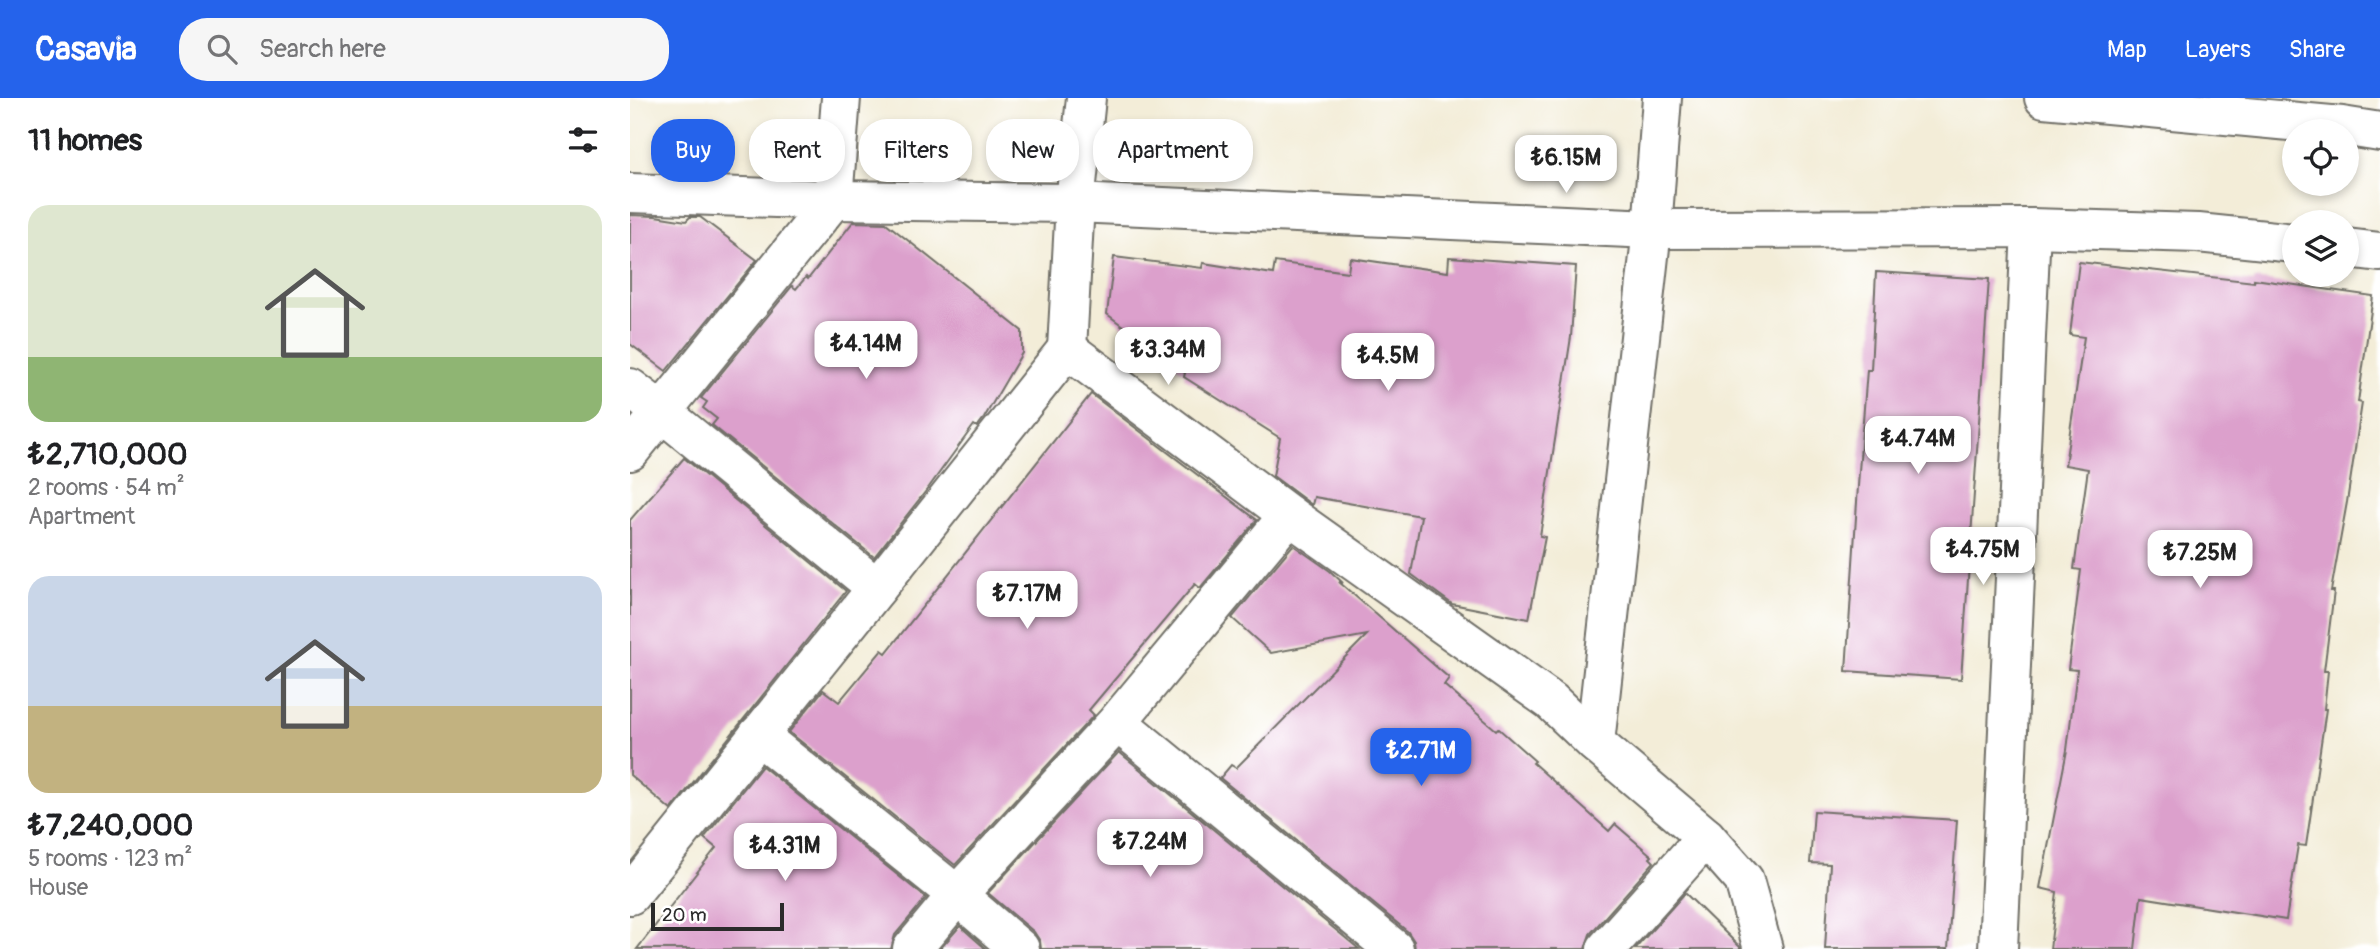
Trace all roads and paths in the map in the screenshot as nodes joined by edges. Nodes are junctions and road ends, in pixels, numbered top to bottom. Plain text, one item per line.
1 (841, 98) edge
2 (1086, 98) edge
3 (1662, 98) edge
4 (2045, 98) edge
5 (2380, 132) edge
6 (630, 193) edge
7 (833, 200) junction
8 (1076, 202) junction
9 (2031, 228) junction
10 (1652, 229) junction
11 (2282, 242) edge
12 (2359, 249) edge
13 (2380, 252) edge
14 (1067, 349) junction
15 (630, 388) edge
16 (663, 413) junction
17 (630, 451) edge
18 (1289, 515) junction
19 (877, 588) junction
20 (1117, 722) junction
21 (758, 735) junction
22 (1595, 743) junction
23 (1706, 837) junction
24 (630, 895) edge
25 (957, 895) junction
26 (912, 949) edge
27 (1020, 949) edge
28 (1394, 949) edge
29 (1606, 949) edge
30 (1763, 949) edge
31 (1997, 949) edge

1 - 7 street
2 - 8 street
3 - 10 street
4 - 5 street
6 - 7 street
7 - 8 street
7 - 16 street
8 - 10 street
8 - 14 street
9 - 10 street
9 - 11 street
9 - 31 street
10 - 22 street
12 - 13 street
14 - 18 street
14 - 19 street
15 - 16 street
16 - 17 street
16 - 19 street
18 - 20 street
18 - 22 street
19 - 21 street
20 - 25 street
20 - 28 street
21 - 24 street
21 - 25 street
22 - 23 street
23 - 29 street
23 - 30 street
25 - 26 street
25 - 27 street

